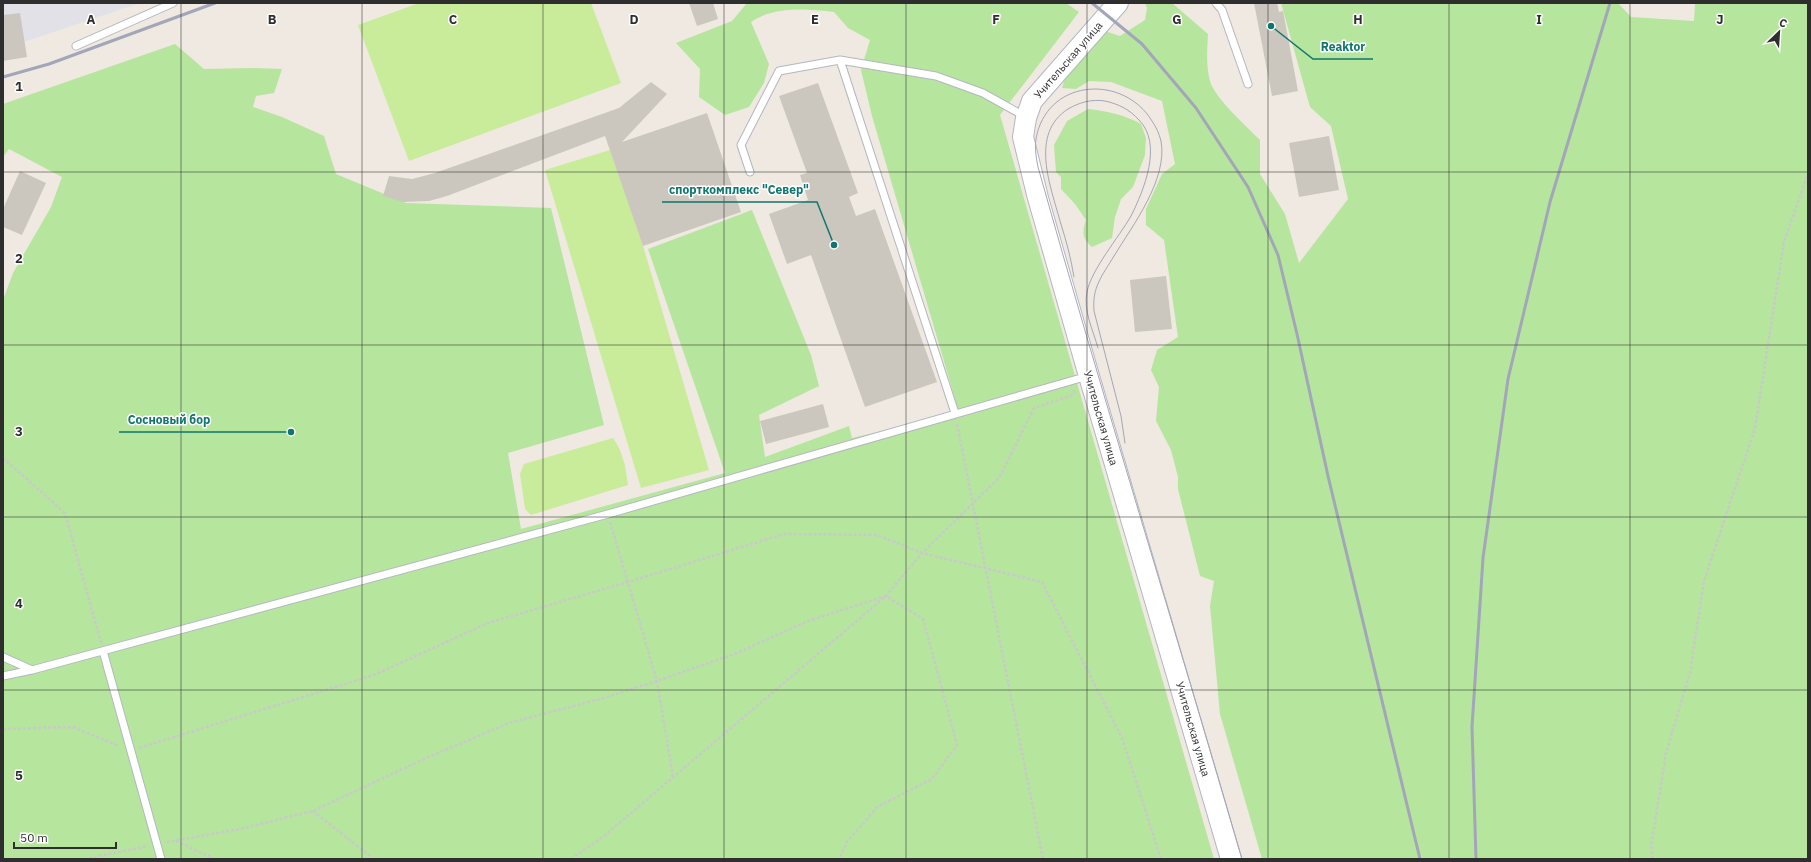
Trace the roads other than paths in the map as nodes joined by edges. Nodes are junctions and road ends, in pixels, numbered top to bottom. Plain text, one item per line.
1 (173, 3) edge
2 (1118, 3) edge
3 (1216, 3) edge
4 (76, 46) dead end
5 (840, 60) junction
6 (1248, 84) dead end
7 (1026, 118) junction
8 (750, 172) dead end
9 (1084, 377) junction
10 (955, 413) junction
11 (103, 651) junction
12 (3, 657) edge
13 (32, 670) junction
14 (3, 676) edge
15 (161, 859) edge
16 (1231, 859) edge

1 - 4 lane
2 - 7 main road, Учительская улица
3 - 6 lane
5 - 7 lane
5 - 8 lane
5 - 10 lane
7 - 9 main road, Учительская улица
9 - 10 lane
9 - 16 main road, Учительская улица
10 - 11 lane
11 - 13 lane
11 - 15 lane
12 - 13 lane
13 - 14 lane

